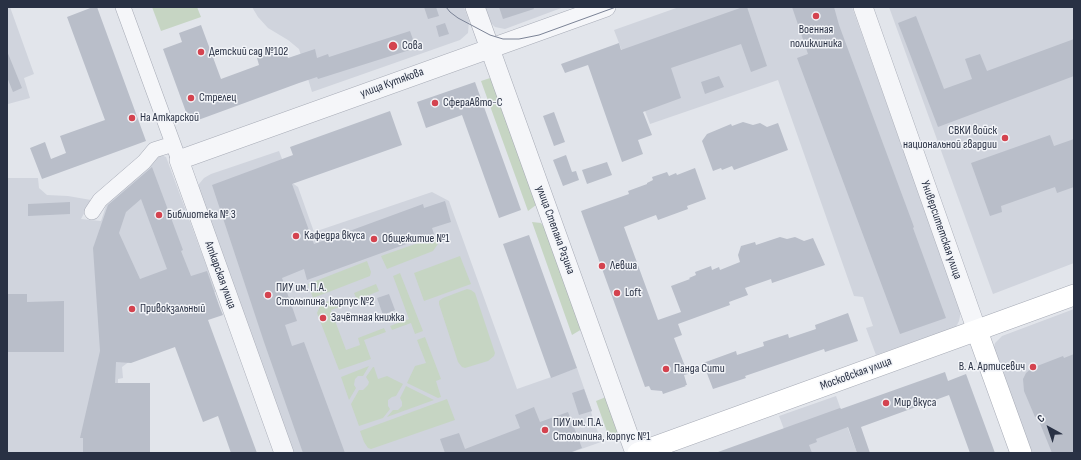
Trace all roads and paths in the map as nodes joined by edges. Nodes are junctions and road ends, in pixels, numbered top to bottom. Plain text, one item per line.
1 (123, 7) edge
2 (475, 7) edge
3 (606, 7) edge
4 (863, 7) edge
5 (490, 48) junction
6 (176, 152) junction
7 (92, 212) dead end
8 (1074, 295) edge
9 (977, 331) junction
10 (284, 453) edge
11 (636, 453) edge
12 (1021, 453) edge

1 - 6 street, Аткарская улица
2 - 5 street, улица Степана Разина
3 - 5 street, улица Кутякова
4 - 9 street, Университетская улица
5 - 6 street, улица Кутякова
5 - 11 street, улица Степана Разина
6 - 7 street
6 - 10 street, Аткарская улица
8 - 9 main road, Московская улица
9 - 11 main road, Московская улица
9 - 12 main road, Университетская улица

